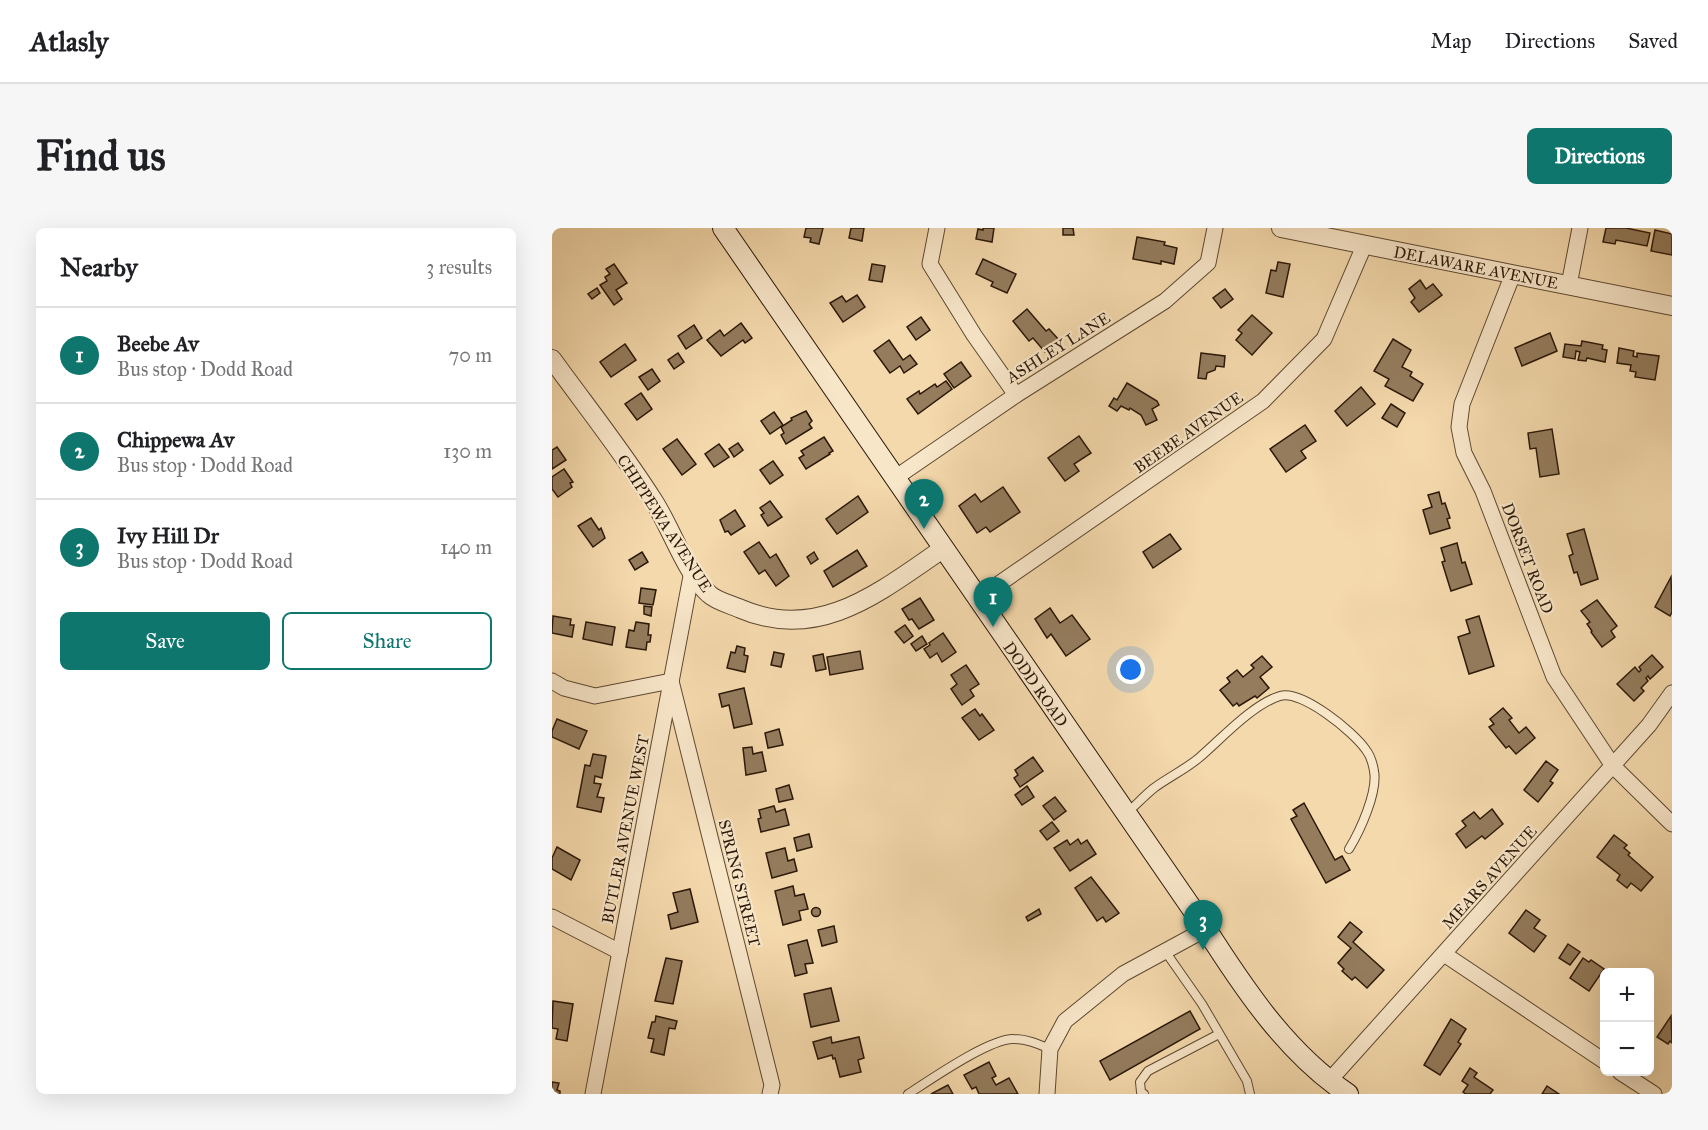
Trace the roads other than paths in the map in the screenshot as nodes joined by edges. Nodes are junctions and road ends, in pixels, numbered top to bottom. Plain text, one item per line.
1 (723, 228) edge
2 (937, 228) edge
3 (1215, 228) edge
4 (1281, 228) edge
5 (1580, 228) edge
6 (1364, 246) junction
7 (1513, 274) junction
8 (1569, 285) junction
9 (1672, 306) edge
10 (552, 359) edge
11 (1016, 395) junction
12 (895, 478) junction
13 (944, 548) junction
14 (692, 571) junction
15 (978, 599) junction
16 (552, 681) edge
17 (671, 681) junction
18 (1672, 693) edge
19 (1613, 766) junction
20 (1126, 814) junction
21 (1672, 824) edge
22 (1349, 849) dead end
23 (552, 917) edge
24 (1206, 929) junction
25 (1165, 951) junction
26 (620, 952) junction
27 (1444, 954) junction
28 (1219, 1034) junction
29 (1050, 1049) junction
30 (1600, 1058) edge
31 (1627, 1076) edge
32 (1329, 1081) junction
33 (593, 1094) edge
34 (770, 1094) edge
35 (908, 1094) edge
36 (1047, 1094) edge
37 (1144, 1094) edge
38 (1250, 1094) edge
39 (1348, 1094) edge
40 (1654, 1094) edge

1 - 12 main road, DODD ROAD
2 - 11 street
3 - 11 street, ASHLEY LANE
4 - 6 street, DELAWARE AVENUE
5 - 8 street
6 - 7 street, DELAWARE AVENUE
6 - 15 street, BEEBE AVENUE
7 - 8 street, DELAWARE AVENUE
7 - 19 street, DORSET ROAD
8 - 9 street, DELAWARE AVENUE
10 - 14 street, CHIPPEWA AVENUE
11 - 12 street, ASHLEY LANE
12 - 13 main road, DODD ROAD
13 - 14 street, CHIPPEWA AVENUE
13 - 15 main road, DODD ROAD
14 - 17 street, BUTLER AVENUE WEST
15 - 20 main road, DODD ROAD
16 - 17 street
17 - 26 street, BUTLER AVENUE WEST
17 - 34 street, SPRING STREET
18 - 19 street, MEARS AVENUE
19 - 21 street, DORSET ROAD
19 - 27 street, MEARS AVENUE
20 - 22 lane
20 - 24 main road, DODD ROAD
23 - 26 street
24 - 25 street
24 - 32 main road, DODD ROAD
25 - 28 lane
25 - 29 street
26 - 33 street, BUTLER AVENUE WEST
27 - 30 street
27 - 32 street, MEARS AVENUE
28 - 37 lane
28 - 38 lane
29 - 35 lane
29 - 36 street
31 - 40 street
32 - 39 main road, DODD ROAD

